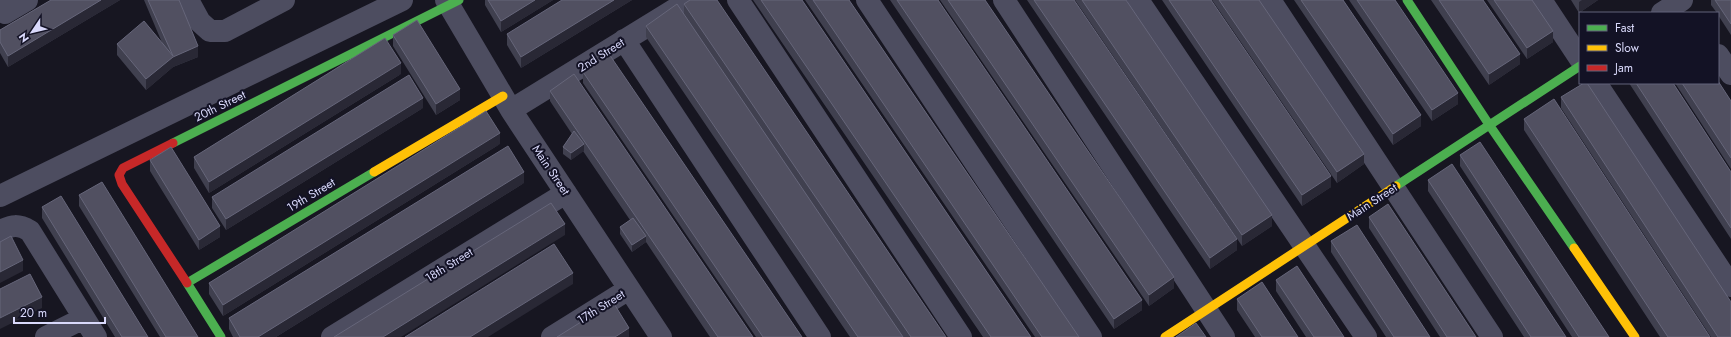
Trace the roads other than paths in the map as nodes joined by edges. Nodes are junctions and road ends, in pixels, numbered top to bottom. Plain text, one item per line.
1 (27, 0) edge
2 (188, 0) edge
3 (284, 0) edge
4 (402, 0) edge
5 (690, 0) edge
6 (738, 0) edge
7 (868, 0) edge
8 (1004, 0) edge
9 (1138, 0) edge
10 (1270, 0) edge
11 (1406, 0) edge
12 (1541, 0) edge
13 (452, 2) edge
14 (1683, 4) edge
15 (2, 11) edge
16 (1664, 12) edge
17 (624, 40) junction
18 (1719, 56) edge
19 (1579, 57) edge
20 (1579, 67) edge
21 (1731, 74) edge
22 (1597, 84) edge
23 (507, 103) junction
24 (1490, 126) junction
25 (1394, 188) junction
26 (566, 193) junction
27 (0, 196) edge
28 (0, 232) edge
29 (1305, 246) junction
30 (187, 283) junction
31 (1731, 286) edge
32 (629, 289) junction
33 (1206, 310) junction
34 (84, 318) junction
35 (46, 337) edge
36 (96, 337) edge
37 (221, 337) edge
38 (332, 337) edge
39 (552, 337) edge
40 (661, 337) edge
41 (820, 337) edge
42 (960, 337) edge
43 (1091, 337) edge
44 (1164, 337) edge
45 (1224, 337) edge
46 (1366, 337) edge
47 (1492, 337) edge
48 (1635, 337) edge

1 - 15 street
2 - 3 street
4 - 27 street
5 - 17 street, 2nd Street
6 - 42 street
7 - 43 street
8 - 33 street
9 - 29 street
10 - 25 street
11 - 24 street
12 - 19 street
13 - 23 street, Main Street
13 - 30 street, 20th Street
14 - 16 street
17 - 23 street, 2nd Street
17 - 41 street
18 - 21 street
20 - 24 street, Main Street
22 - 31 street
23 - 26 street, Main Street
23 - 30 street, 19th Street
24 - 25 street, Main Street
24 - 48 street
25 - 29 street, Main Street
25 - 47 street
26 - 32 street, Main Street
26 - 38 street, 18th Street
28 - 34 street
29 - 33 street, Main Street
29 - 46 street
30 - 37 street
32 - 39 street, 17th Street
32 - 40 street, Main Street
33 - 44 street, Main Street
33 - 45 street
34 - 35 street
34 - 36 street

